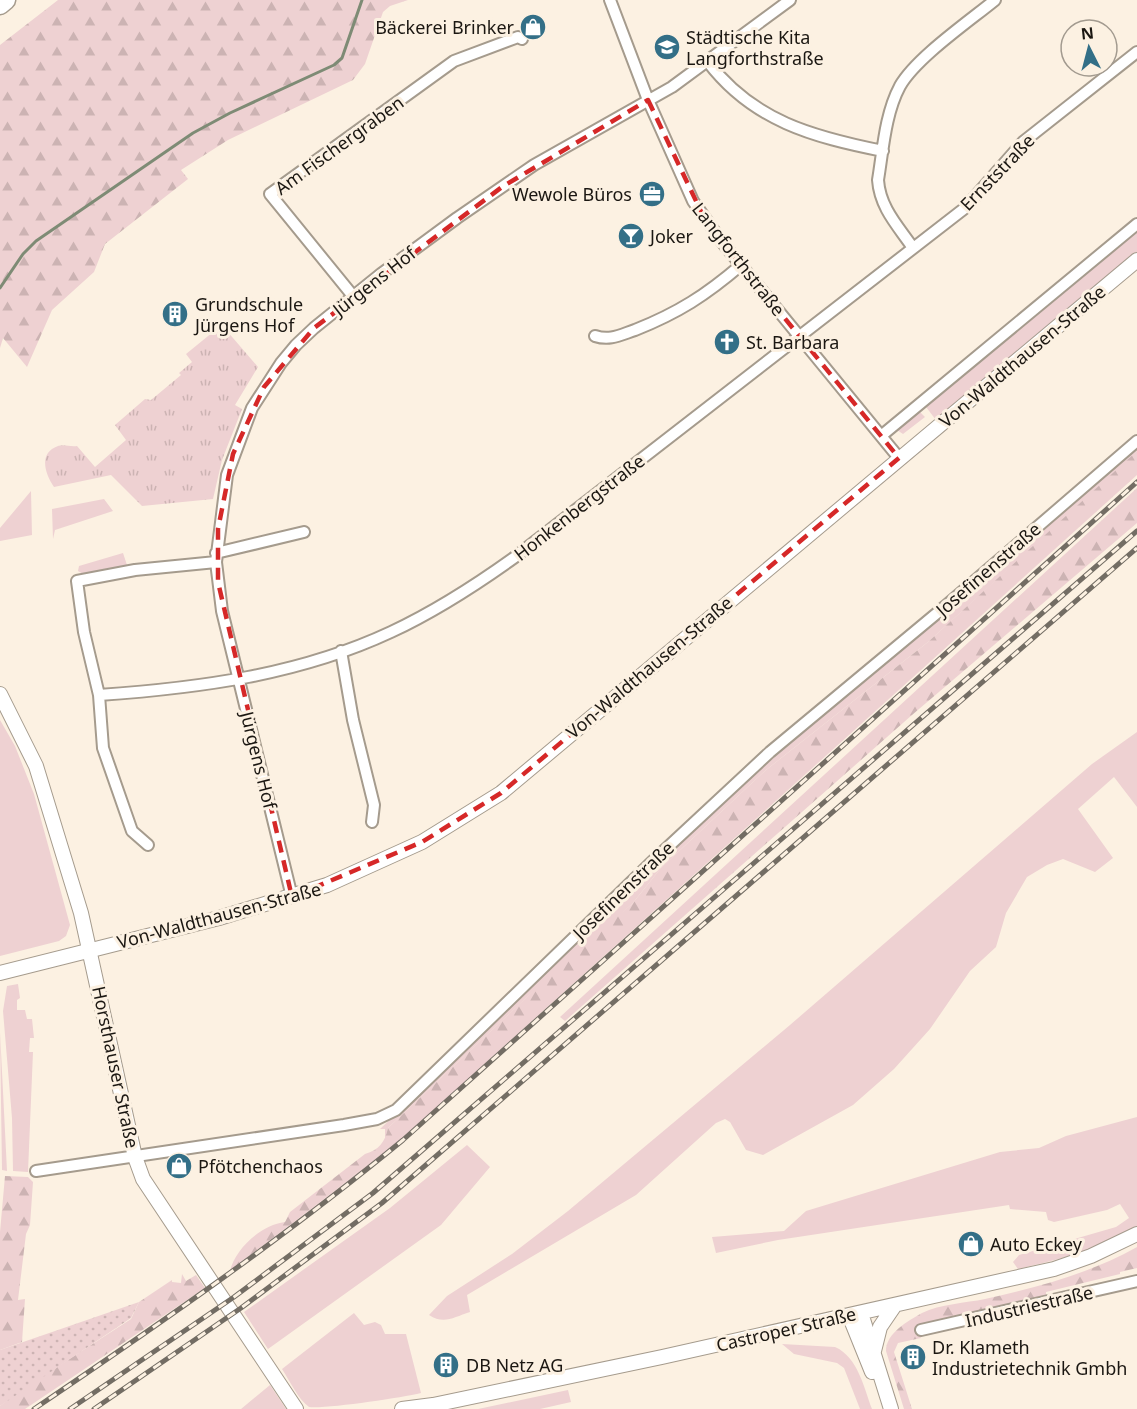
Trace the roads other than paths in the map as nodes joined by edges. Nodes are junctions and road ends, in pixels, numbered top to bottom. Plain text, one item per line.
1 (6, 0) edge
2 (610, 0) edge
3 (790, 0) edge
4 (995, 0) edge
5 (0, 5) edge
6 (522, 39) dead end
7 (1137, 52) edge
8 (708, 62) junction
9 (648, 100) junction
10 (883, 151) junction
11 (1137, 224) edge
12 (913, 248) junction
13 (1137, 260) edge
14 (741, 265) junction
15 (352, 296) junction
16 (595, 336) dead end
17 (800, 336) junction
18 (881, 436) junction
19 (1137, 441) edge
20 (899, 458) junction
21 (304, 532) dead end
22 (216, 557) junction
23 (341, 651) junction
24 (239, 680) junction
25 (0, 694) edge
26 (99, 695) junction
27 (372, 822) dead end
28 (148, 845) dead end
29 (292, 897) junction
30 (92, 950) junction
31 (0, 973) edge
32 (135, 1157) junction
33 (36, 1171) dead end
34 (1137, 1234) edge
35 (1137, 1281) edge
36 (895, 1305) junction
37 (855, 1314) junction
38 (921, 1330) dead end
39 (873, 1354) junction
40 (882, 1384) junction
41 (427, 1407) edge
42 (297, 1409) edge
43 (402, 1409) edge
44 (891, 1409) edge

1 - 5 highway
2 - 9 street, Langforthstraße
3 - 8 street, Jürgens Hof
4 - 10 street
6 - 15 street, Am Fischergraben
7 - 12 street, Ernststraße
8 - 9 street, Jürgens Hof
8 - 10 street
9 - 14 street, Langforthstraße
9 - 15 street, Jürgens Hof
10 - 12 street
11 - 18 street, Von-Waldthausen-Straße
12 - 17 street, Ernststraße
13 - 20 main road, Von-Waldthausen-Straße
14 - 16 street
14 - 17 street, Langforthstraße
15 - 22 street, Jürgens Hof
17 - 18 street, Langforthstraße
17 - 23 street, Honkenbergstraße
18 - 20 street, Langforthstraße
19 - 32 street, Josefinenstraße
20 - 29 main road, Von-Waldthausen-Straße
21 - 22 street
22 - 24 street, Jürgens Hof
22 - 26 street
23 - 24 street, Honkenbergstraße
23 - 27 street
24 - 26 street, Honkenbergstraße
24 - 29 street, Jürgens Hof
25 - 30 main road, Horsthauser Straße
26 - 28 street
29 - 30 main road, Von-Waldthausen-Straße
30 - 31 main road, Von-Waldthausen-Straße
30 - 32 main road, Horsthauser Straße
32 - 33 street, Josefinenstraße
32 - 42 main road, Horsthauser Straße
34 - 36 main road, Castroper Straße
35 - 38 street, Industriestraße
36 - 37 main road, Castroper Straße
36 - 39 main road
37 - 39 main road
37 - 40 main road
37 - 41 main road, Castroper Straße
39 - 40 main road
40 - 44 main road
41 - 43 main road, Castroper Straße

